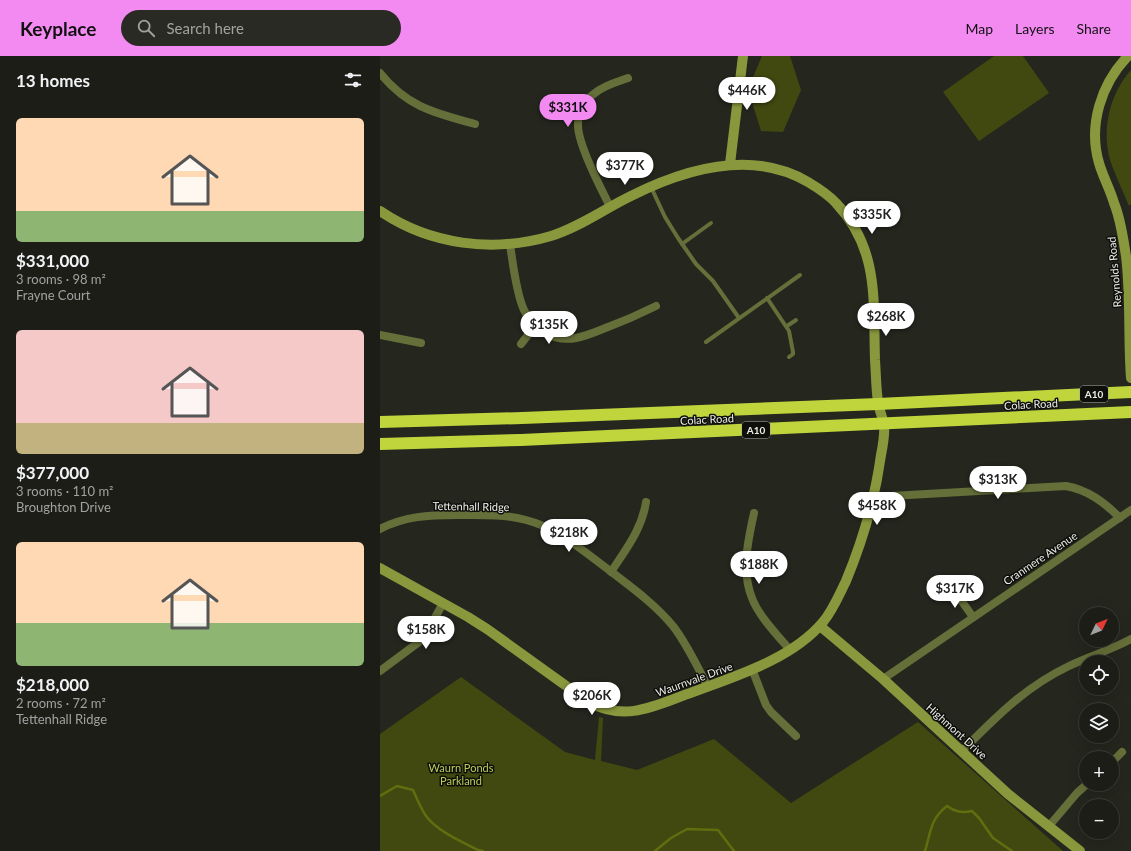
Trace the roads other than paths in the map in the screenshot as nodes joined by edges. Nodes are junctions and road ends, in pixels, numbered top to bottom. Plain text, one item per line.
1 (743, 56) edge
2 (1128, 56) edge
3 (380, 73) edge
4 (628, 78) dead end
5 (475, 124) dead end
6 (730, 164) junction
7 (651, 186) junction
8 (610, 207) junction
9 (380, 211) edge
10 (711, 223) dead end
11 (510, 244) junction
12 (682, 244) junction
13 (1129, 259) edge
14 (800, 275) dead end
15 (767, 298) junction
16 (656, 306) dead end
17 (739, 318) junction
18 (796, 320) dead end
19 (535, 326) junction
20 (786, 326) junction
21 (380, 335) edge
22 (706, 342) dead end
23 (421, 343) dead end
24 (521, 344) dead end
25 (790, 357) dead end
26 (1131, 378) edge
27 (1131, 392) edge
28 (1131, 412) edge
29 (881, 414) junction
30 (380, 422) edge
31 (380, 444) edge
32 (874, 497) junction
33 (646, 502) dead end
34 (1131, 510) edge
35 (754, 513) dead end
36 (1120, 518) junction
37 (380, 529) edge
38 (380, 568) edge
39 (611, 572) junction
40 (953, 589) dead end
41 (443, 603) junction
42 (973, 617) junction
43 (820, 626) junction
44 (1131, 639) edge
45 (790, 650) junction
46 (752, 669) junction
47 (380, 671) edge
48 (883, 679) junction
49 (708, 687) junction
50 (796, 736) dead end
51 (962, 752) junction
52 (1122, 752) dead end
53 (1119, 755) edge
54 (1079, 791) edge
55 (1049, 826) junction
56 (1080, 851) edge

1 - 6 street
2 - 13 street, Reynolds Road
3 - 5 street
4 - 8 street
6 - 7 street, Waurnvale Drive
6 - 29 street, Waurnvale Drive
7 - 8 street, Waurnvale Drive
7 - 12 lane
8 - 11 street, Waurnvale Drive
9 - 11 street, Waurnvale Drive
10 - 12 lane
11 - 19 street
12 - 17 lane
13 - 26 street, Reynolds Road
14 - 15 lane
15 - 17 lane
15 - 20 lane
16 - 19 street
17 - 22 lane
18 - 20 lane
19 - 24 street
20 - 25 lane
21 - 23 street
27 - 29 highway, Colac Road / A10
28 - 29 highway, Colac Road / A10
29 - 30 highway, Colac Road / A10
29 - 31 highway, Colac Road / A10
29 - 32 street, Waurnvale Drive
32 - 36 street
32 - 43 street, Waurnvale Drive
33 - 39 street
34 - 36 street, Cranmere Avenue
35 - 45 street
36 - 42 street, Cranmere Avenue
37 - 39 street, Tettenhall Ridge
38 - 41 street, Waurnvale Drive
39 - 49 street, Tettenhall Ridge
40 - 42 street
41 - 47 street
41 - 49 street, Waurnvale Drive
42 - 48 street, Cranmere Avenue
43 - 45 street, Waurnvale Drive
43 - 48 street, Highmont Drive
44 - 51 street
45 - 46 street, Waurnvale Drive
46 - 49 street, Waurnvale Drive
46 - 50 street
48 - 51 street, Highmont Drive
51 - 55 street, Highmont Drive
52 - 53 street
54 - 55 street
55 - 56 street, Highmont Drive

